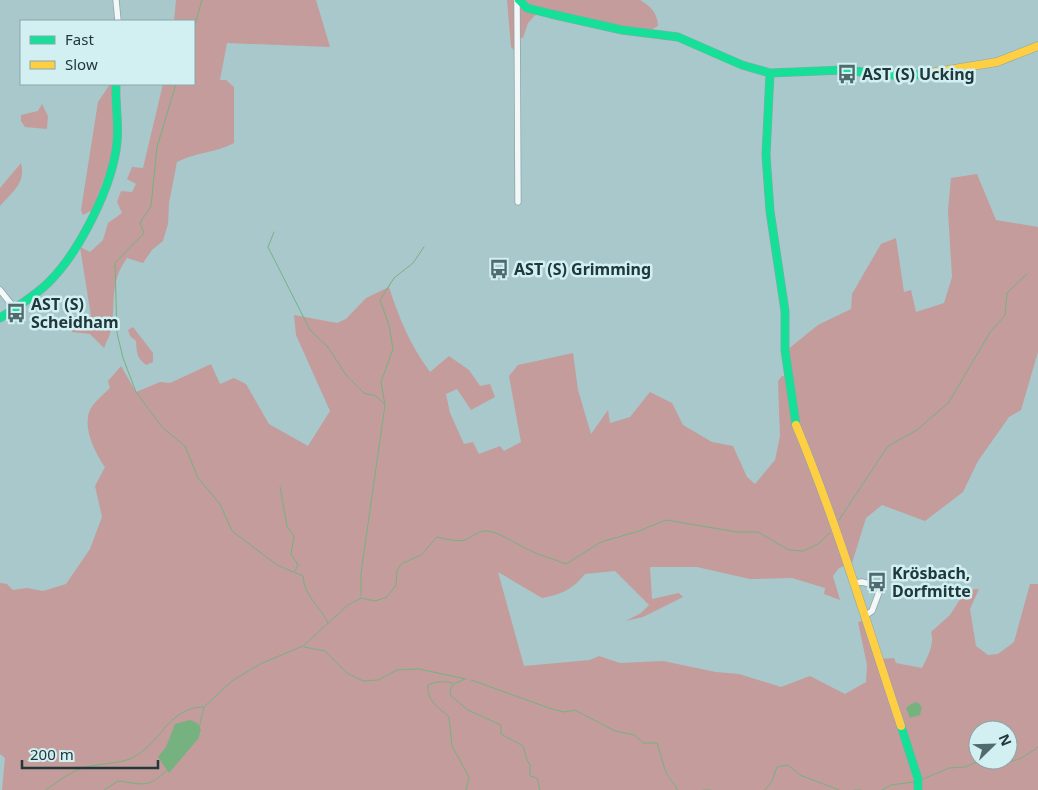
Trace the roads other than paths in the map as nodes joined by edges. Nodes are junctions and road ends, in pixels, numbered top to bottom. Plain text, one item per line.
1 (116, 0) edge
2 (518, 0) edge
3 (118, 20) edge
4 (1038, 46) edge
5 (770, 72) junction
6 (116, 85) edge
7 (518, 202) dead end
8 (0, 290) edge
9 (15, 309) junction
10 (0, 318) edge
11 (854, 583) junction
12 (866, 616) junction
13 (918, 790) edge

1 - 3 street
2 - 5 street
2 - 7 street
4 - 5 street
5 - 11 street
6 - 9 street
8 - 9 street
9 - 10 street
11 - 12 street
11 - 12 street
12 - 13 street

